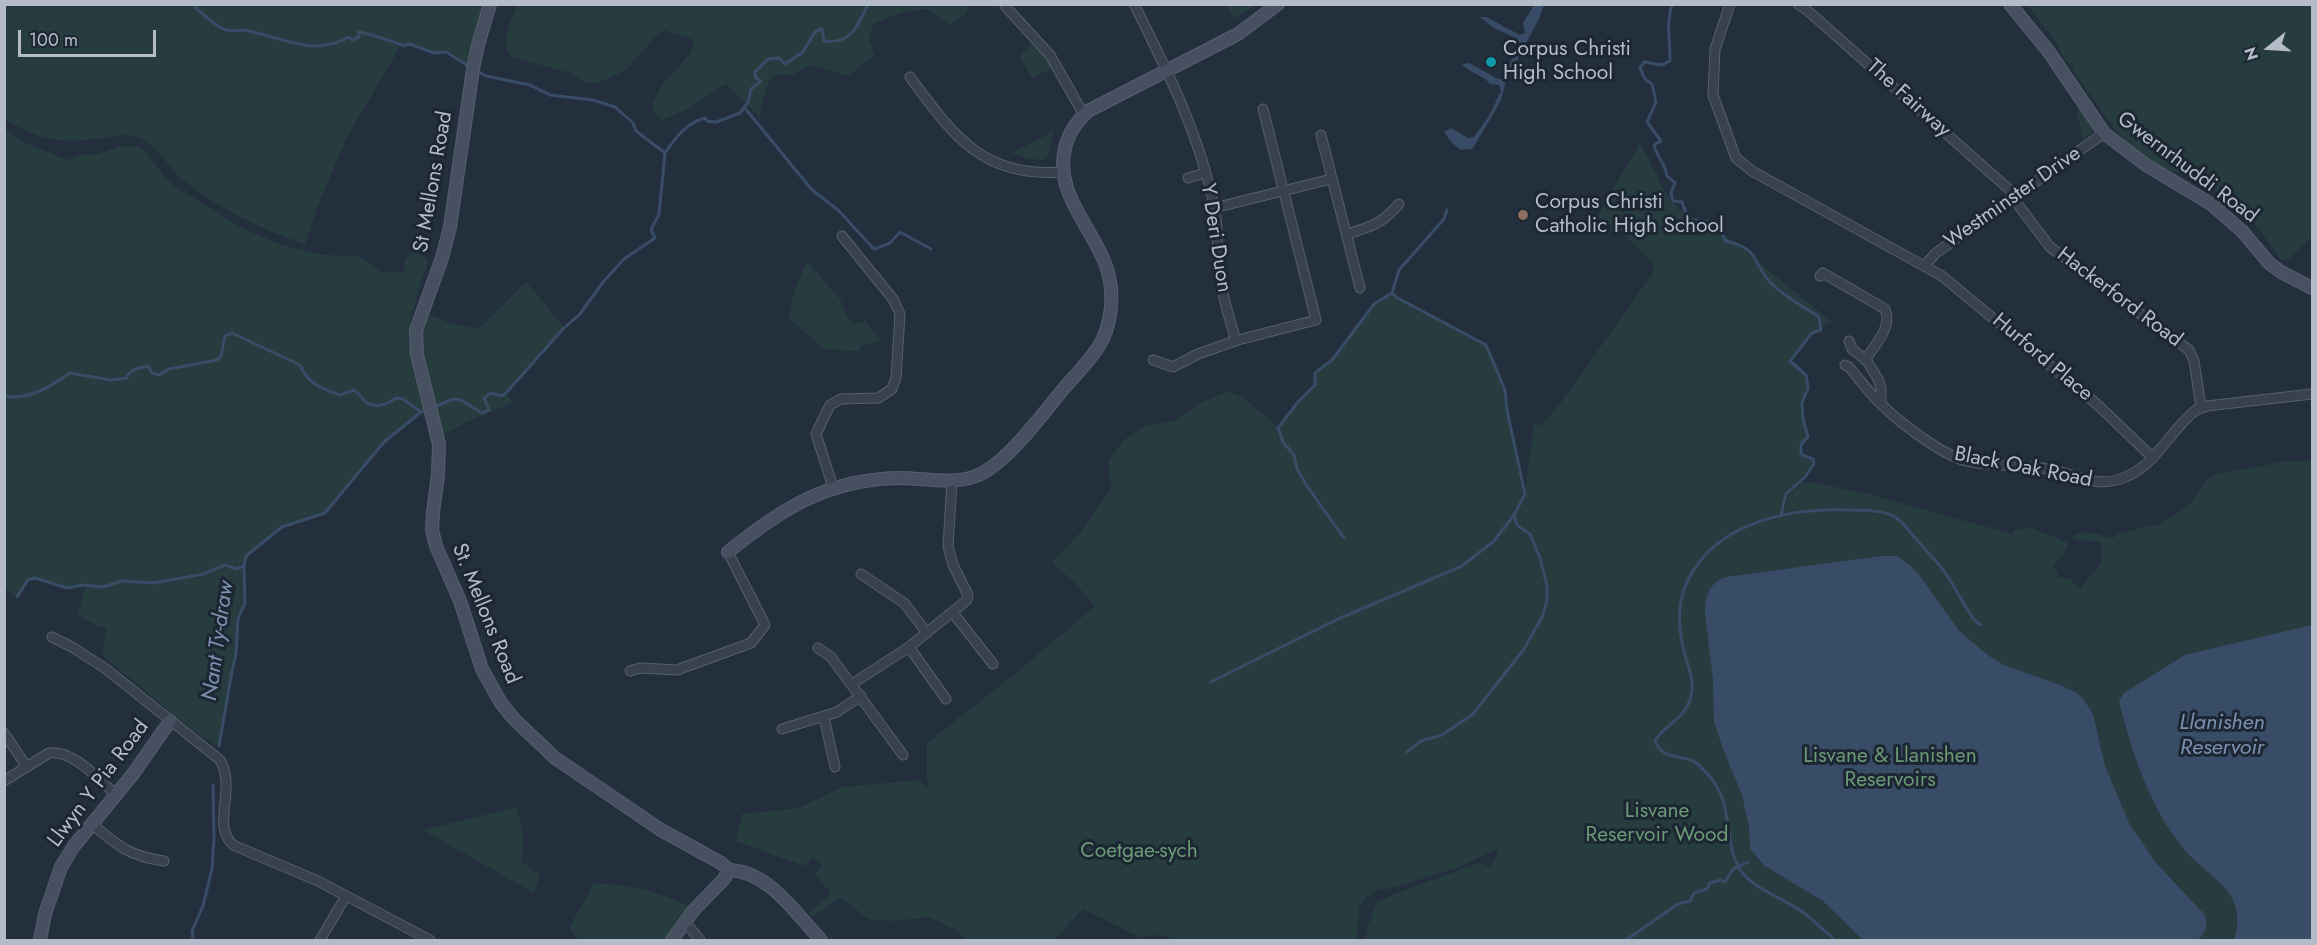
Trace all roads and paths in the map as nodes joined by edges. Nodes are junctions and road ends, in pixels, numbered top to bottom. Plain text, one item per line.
1 (490, 4) edge
2 (1134, 4) edge
3 (1278, 4) edge
4 (1730, 4) edge
5 (1797, 4) edge
6 (2010, 4) edge
7 (1005, 6) edge
8 (1167, 69) junction
9 (910, 77) dead end
10 (1263, 109) dead end
11 (1084, 115) junction
12 (2104, 133) junction
13 (1321, 135) dead end
14 (1062, 172) junction
15 (1205, 173) junction
16 (1188, 178) dead end
17 (1331, 179) junction
18 (1285, 190) junction
19 (2014, 197) junction
20 (1399, 204) dead end
21 (1214, 207) junction
22 (1347, 234) junction
23 (842, 236) dead end
24 (1925, 265) junction
25 (1820, 276) dead end
26 (1360, 288) dead end
27 (2313, 288) edge
28 (1236, 341) junction
29 (1849, 341) dead end
30 (1153, 360) dead end
31 (1865, 360) junction
32 (1845, 365) dead end
33 (2313, 394) edge
34 (428, 400) joint
35 (1882, 406) junction
36 (2201, 407) junction
37 (2153, 458) junction
38 (952, 481) junction
39 (833, 487) junction
40 (728, 552) joint
41 (861, 574) dead end
42 (953, 613) junction
43 (927, 633) junction
44 (52, 637) dead end
45 (909, 647) junction
46 (818, 648) dead end
47 (993, 664) dead end
48 (630, 671) dead end
49 (852, 684) junction
50 (861, 696) junction
51 (946, 699) dead end
52 (824, 717) junction
53 (170, 721) junction
54 (782, 729) dead end
55 (4, 733) edge
56 (903, 755) dead end
57 (27, 767) junction
58 (835, 767) dead end
59 (4, 781) edge
60 (116, 795) junction
61 (92, 824) junction
62 (164, 861) dead end
63 (729, 870) junction
64 (346, 896) junction
65 (685, 922) junction
66 (40, 940) edge
67 (320, 940) edge
68 (430, 940) edge
69 (672, 940) edge
70 (700, 940) edge
71 (821, 940) edge

1 - 34 street, St Mellons Road
2 - 8 street, Y Deri Duon
3 - 8 street
4 - 24 street, Hurford Place
5 - 19 street, The Fairway
6 - 12 street, Gwernrhuddi Road
7 - 11 street
8 - 11 street
8 - 15 street, Y Deri Duon
9 - 14 street
10 - 18 street
11 - 14 street
12 - 19 street, Westminster Drive
12 - 27 street, Gwernrhuddi Road
13 - 17 street
14 - 38 street
15 - 16 street
15 - 21 street, Y Deri Duon
17 - 18 street
17 - 22 street
18 - 21 street
18 - 28 street
19 - 24 street, Westminster Drive
19 - 36 street, Hackerford Road
20 - 22 street
21 - 28 street, Y Deri Duon
22 - 26 street
23 - 39 street
24 - 37 street, Hurford Place
25 - 31 street
28 - 30 street
29 - 31 street
31 - 35 street
32 - 35 street, Black Oak Road
33 - 36 street
34 - 63 street, St. Mellons Road
35 - 37 street, Black Oak Road
36 - 37 street, Black Oak Road
38 - 39 street
38 - 42 street
39 - 40 street
40 - 48 street
41 - 43 street
42 - 43 street
42 - 47 street
43 - 45 street
44 - 53 street
45 - 49 street
45 - 51 street
46 - 49 street
49 - 50 street
50 - 52 street
50 - 56 street
52 - 54 street
52 - 58 street
53 - 60 street, Llwyn Y Pia Road
53 - 64 street
55 - 57 street
57 - 59 street
57 - 60 street
60 - 61 street, Llwyn Y Pia Road
61 - 62 street
61 - 66 street, Llwyn Y Pia Road
63 - 65 street
63 - 71 street, St. Mellons Road
64 - 67 street
64 - 68 street
65 - 69 street
65 - 70 street

